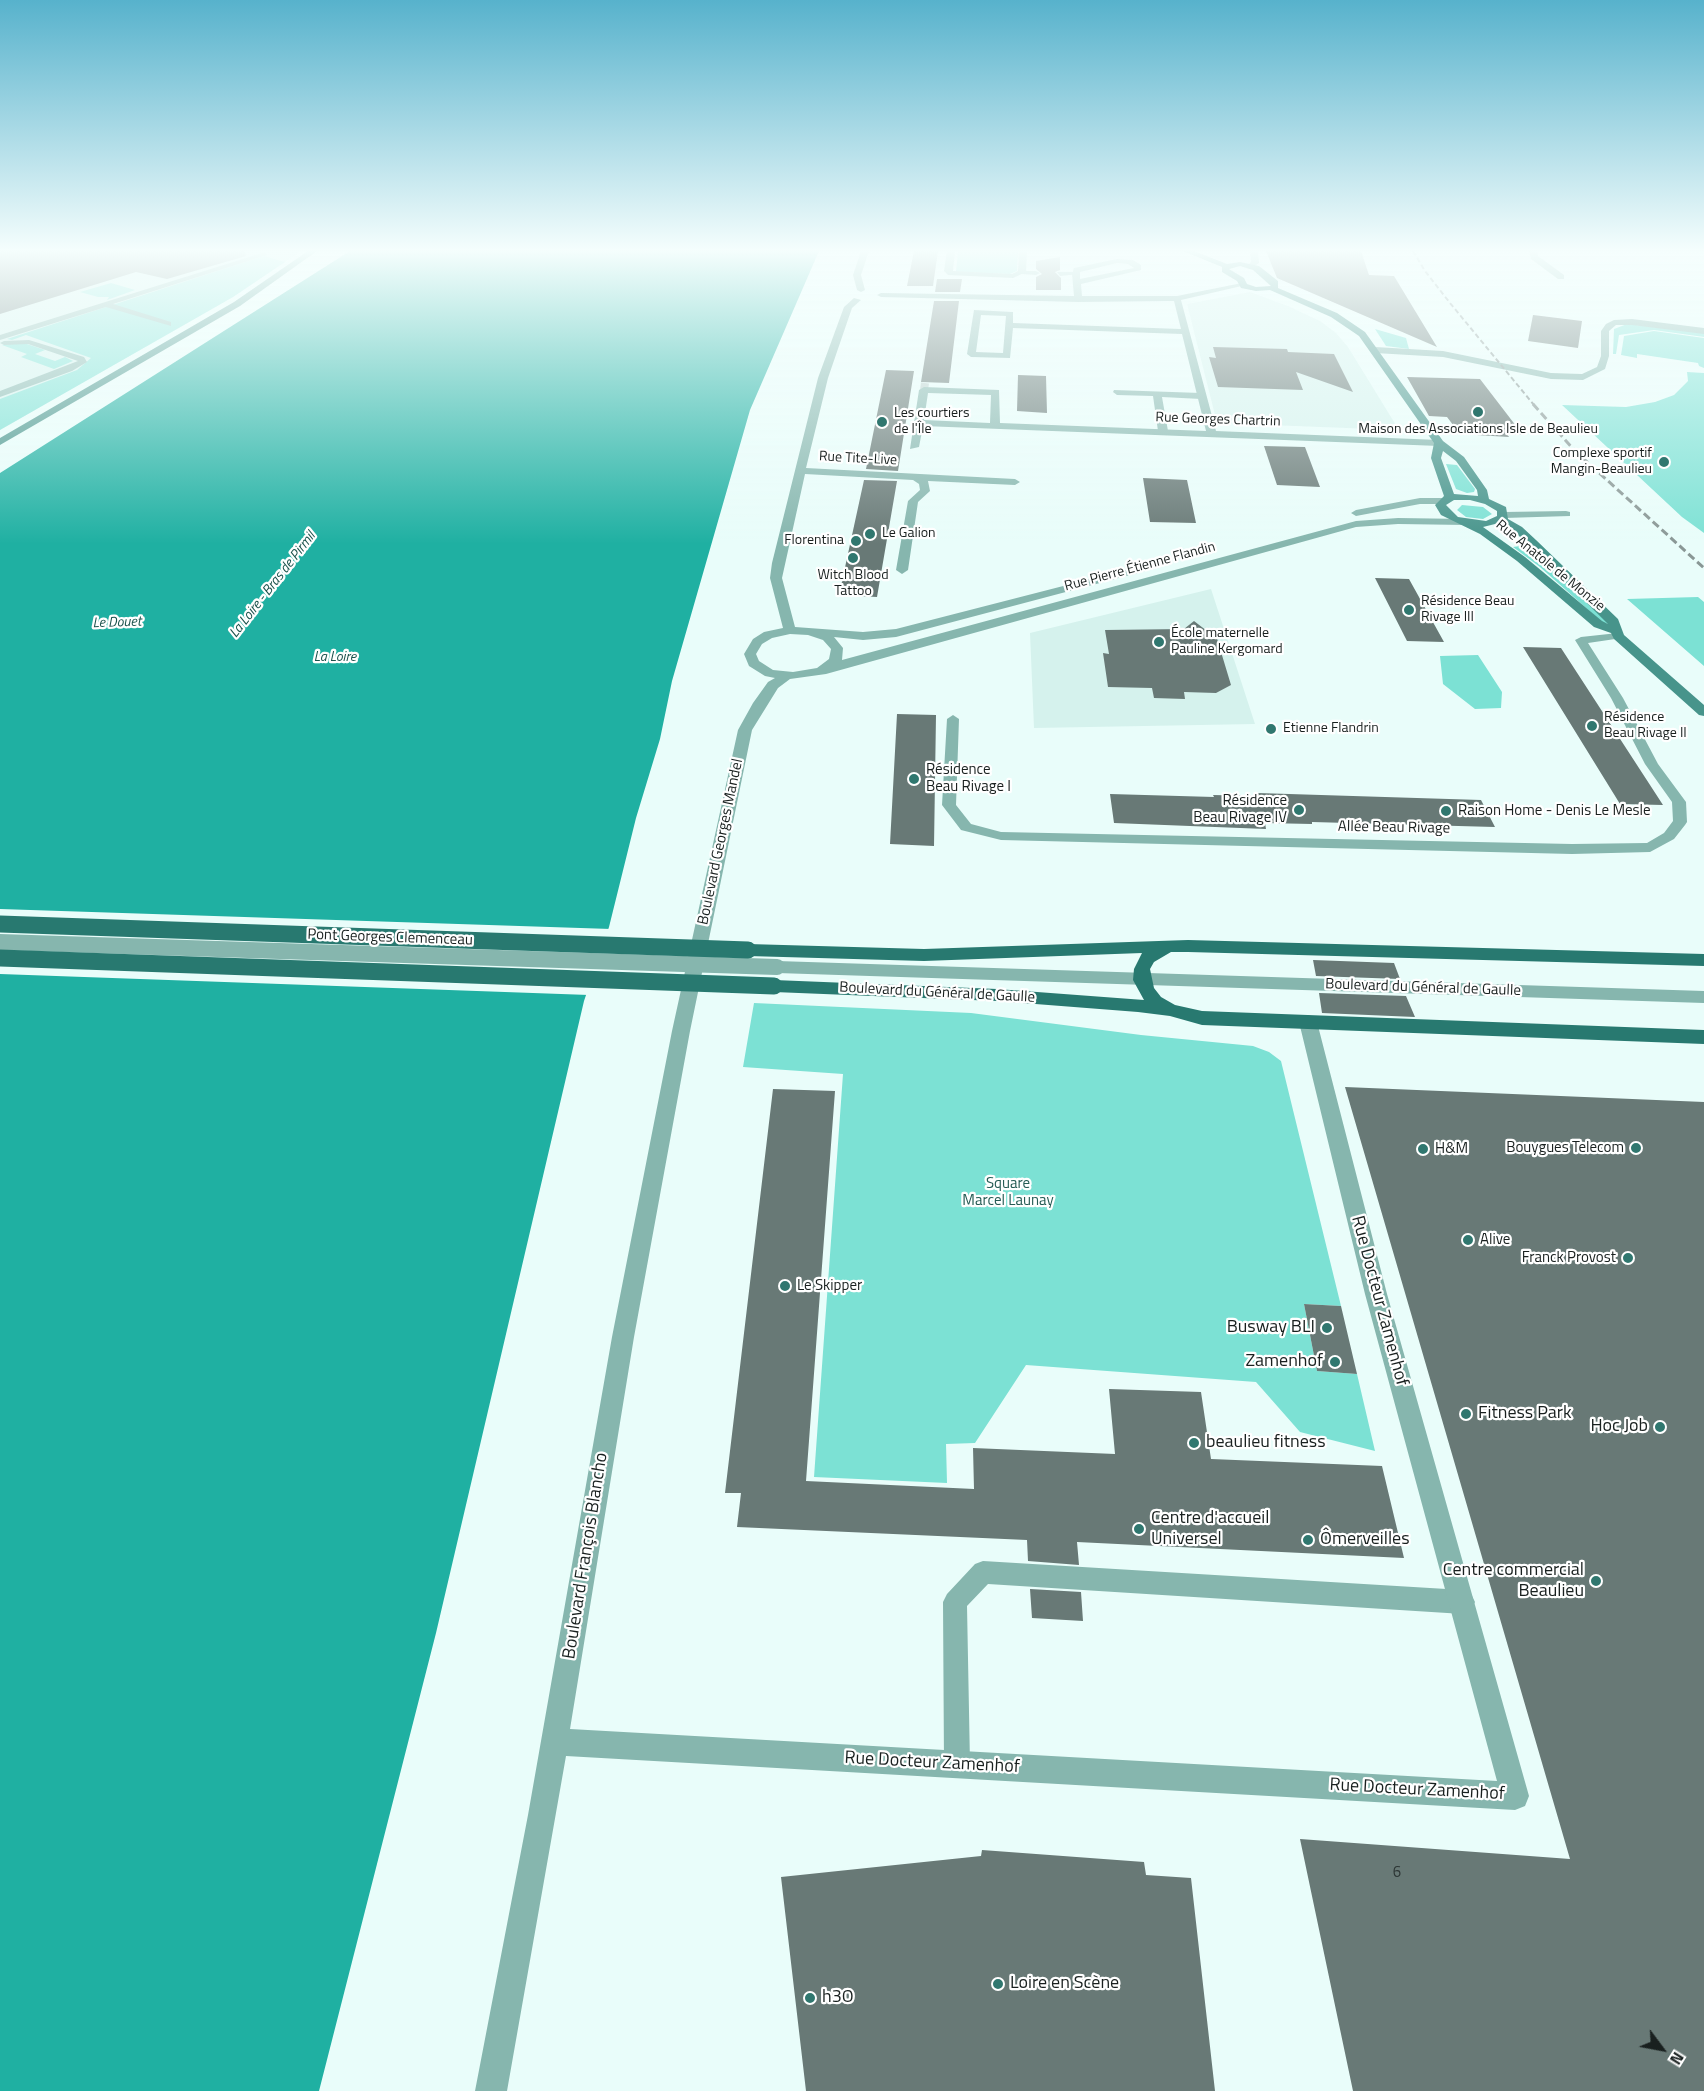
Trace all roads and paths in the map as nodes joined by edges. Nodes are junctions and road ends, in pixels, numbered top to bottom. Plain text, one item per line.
1 (49, 349) edge
2 (160, 349) edge
3 (833, 349) edge
4 (972, 349) edge
5 (1007, 349) edge
6 (1190, 349) edge
7 (1605, 349) edge
8 (1375, 350) joint
9 (1117, 392) dead end
10 (0, 394) edge
11 (1157, 394) junction
12 (1201, 396) junction
13 (919, 423) junction
14 (995, 426) junction
15 (1162, 431) junction
16 (1211, 434) junction
17 (0, 442) edge
18 (1439, 443) junction
19 (914, 447) dead end
20 (800, 471) junction
21 (916, 477) junction
22 (1015, 482) dead end
23 (1447, 499) junction
24 (1489, 502) junction
25 (1556, 503) dead end
26 (1566, 514) dead end
27 (1502, 518) junction
28 (1466, 522) junction
29 (902, 570) dead end
30 (790, 630) junction
31 (814, 632) junction
32 (1617, 634) junction
33 (826, 668) junction
34 (786, 676) junction
35 (1704, 712) edge
36 (953, 719) dead end
37 (0, 924) edge
38 (0, 942) edge
39 (1168, 947) junction
40 (0, 958) edge
41 (778, 959) junction
42 (1704, 960) edge
43 (1142, 980) junction
44 (1704, 997) edge
45 (1170, 1010) junction
46 (684, 1021) joint
47 (1308, 1022) junction
48 (1704, 1037) edge
49 (1463, 1602) junction
50 (555, 1742) junction
51 (957, 1764) junction
52 (491, 2091) edge

1 - 10 lane
2 - 17 street
3 - 20 street
4 - 5 street
6 - 12 street
7 - 8 street
8 - 18 street
9 - 11 lane
11 - 12 lane
11 - 15 lane
12 - 16 street
13 - 14 street, Rue Georges Chartrin
13 - 14 street
13 - 19 street
14 - 15 street, Rue Georges Chartrin
15 - 16 street, Rue Georges Chartrin
16 - 18 street, Rue Georges Chartrin
18 - 23 street
18 - 24 street
20 - 21 street, Rue Tite-Live
20 - 30 street
21 - 22 street, Rue Tite-Live
21 - 29 street, Rue Tite-Live
23 - 24 street
23 - 28 street, Rue Anatole de Monzie
23 - 31 street, Rue Pierre Étienne Flandin
24 - 25 lane
24 - 27 street, Rue Anatole de Monzie
26 - 27 lane
27 - 28 street
27 - 32 street, Rue Anatole de Monzie
28 - 32 street, Rue Anatole de Monzie
28 - 33 street, Rue Pierre Étienne Flandin
30 - 31 street, Rue Pierre Étienne Flandin
30 - 34 street
31 - 33 street
32 - 35 street, Rue Anatole de Monzie
32 - 36 lane, Allée Beau Rivage
33 - 34 street, Rue Pierre Étienne Flandin
34 - 46 street, Boulevard Georges Mandel
37 - 41 main road, Pont Georges Clemenceau, bridge
38 - 41 lane, Pont Georges Clemenceau, bridge
39 - 41 main road
39 - 42 main road
39 - 43 main road
40 - 45 main road, Boulevard du Général de Gaulle, bridge
41 - 43 lane, Boulevard du Général de Gaulle
43 - 44 lane, Boulevard du Général de Gaulle
43 - 45 main road, Boulevard du Général de Gaulle
45 - 47 main road, Boulevard du Général de Gaulle
46 - 50 street, Boulevard François Blancho
47 - 48 main road, Boulevard du Général de Gaulle
47 - 49 street, Rue Docteur Zamenhof
49 - 51 lane
49 - 51 street, Rue Docteur Zamenhof
50 - 51 street, Rue Docteur Zamenhof
50 - 52 street, Boulevard François Blancho

